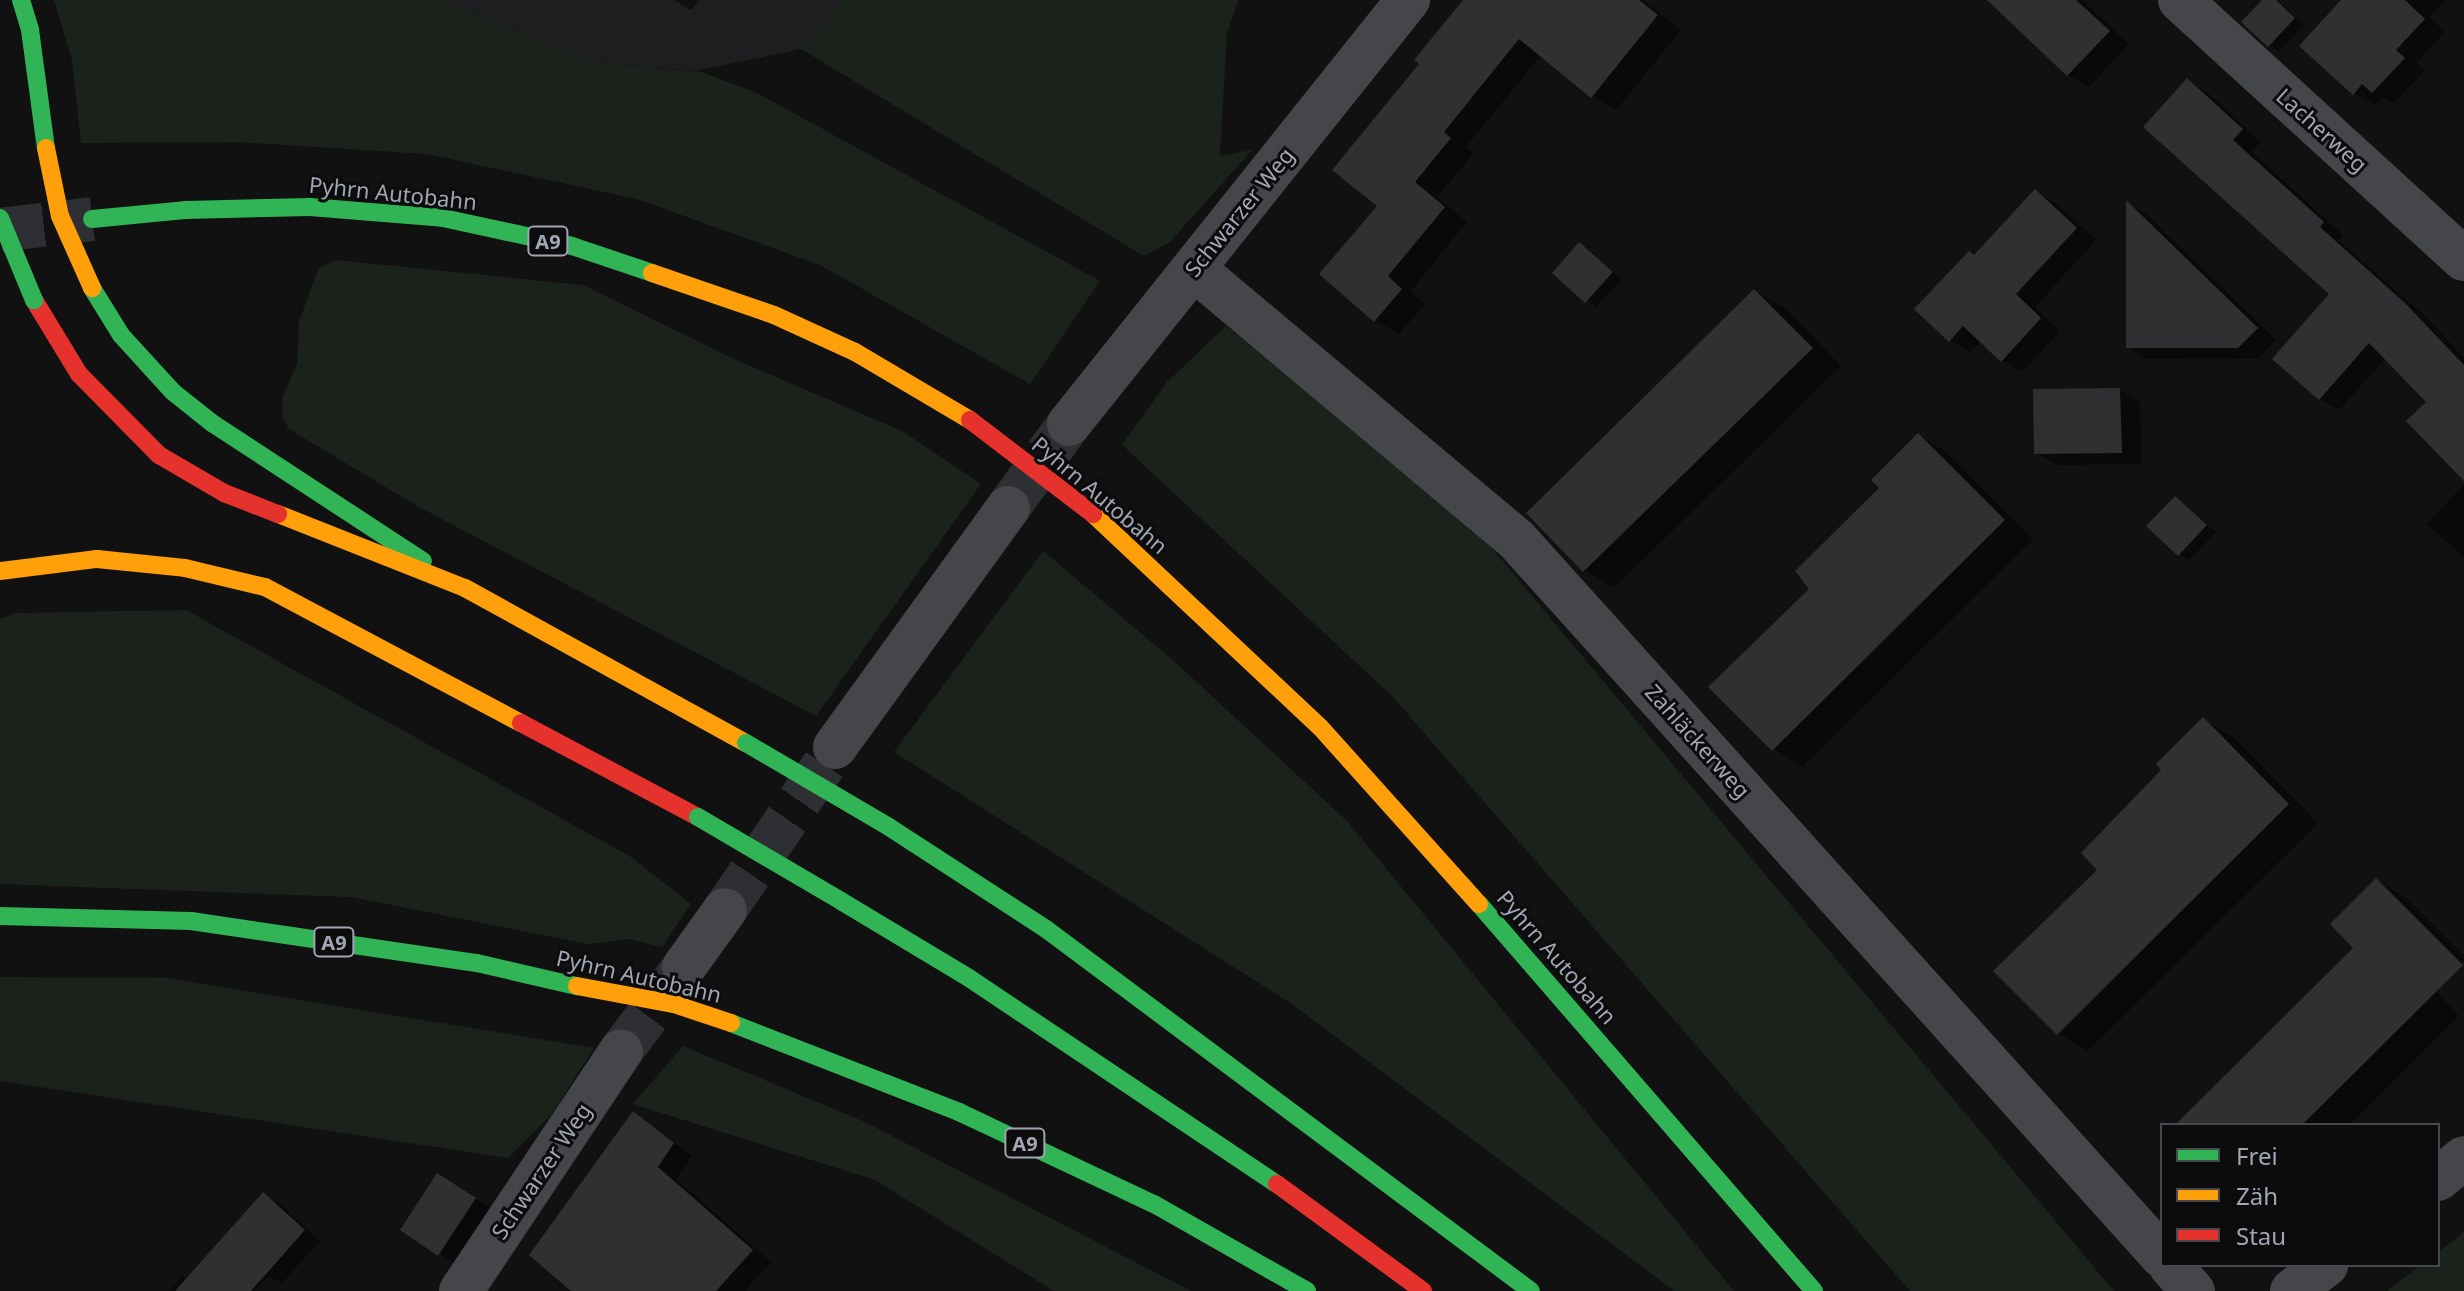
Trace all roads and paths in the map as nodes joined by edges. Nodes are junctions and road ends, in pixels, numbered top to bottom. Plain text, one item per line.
1 (21, 0) edge
2 (1408, 0) edge
3 (2180, 0) edge
4 (0, 218) edge
5 (92, 219) tunnel mouth
6 (2464, 259) edge
7 (1194, 269) junction
8 (1069, 424) tunnel mouth
9 (1008, 508) tunnel mouth
10 (0, 571) edge
11 (465, 588) junction
12 (835, 747) tunnel mouth
13 (725, 910) tunnel mouth
14 (0, 916) edge
15 (684, 967) tunnel mouth
16 (621, 1051) tunnel mouth
17 (2464, 1158) edge
18 (2440, 1177) edge
19 (2160, 1254) edge
20 (2172, 1267) edge
21 (2323, 1267) edge
22 (469, 1287) edge
23 (1307, 1291) edge
24 (1423, 1291) edge
25 (1531, 1291) edge
26 (1814, 1291) edge
27 (2193, 1291) edge
28 (2292, 1291) edge

1 - 11 main road, bridge
2 - 7 street, Schwarzer Weg
3 - 6 street, Lacherweg
4 - 11 main road, bridge
5 - 26 main road, Pyhrn Autobahn / A9, bridge
7 - 8 street, Schwarzer Weg
7 - 19 street, Zahläckerweg
9 - 12 street
10 - 24 main road, bridge
11 - 25 main road, bridge
13 - 15 street
14 - 23 main road, Pyhrn Autobahn / A9, bridge
16 - 22 street, Schwarzer Weg
17 - 18 street
20 - 27 street
21 - 28 street

